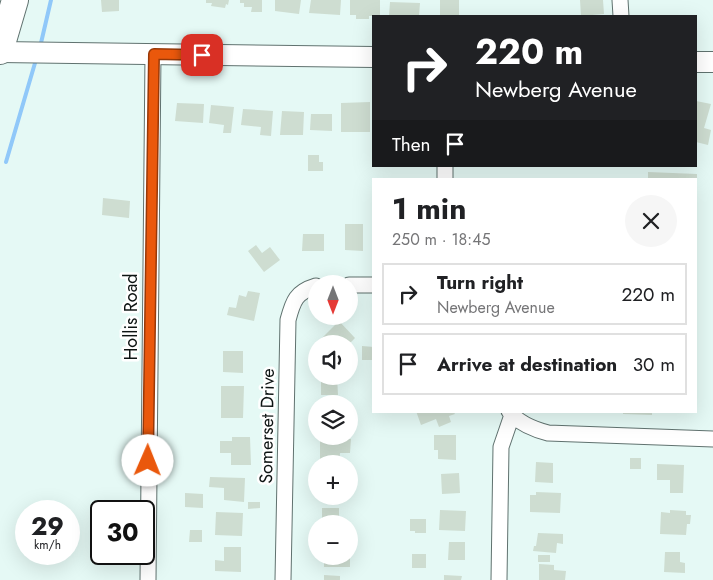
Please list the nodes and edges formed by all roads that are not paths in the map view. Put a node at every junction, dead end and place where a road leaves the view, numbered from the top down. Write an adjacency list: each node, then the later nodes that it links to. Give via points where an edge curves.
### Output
1 (16, 0): 4 (highway)
2 (620, 0): 3 (street)
3 (621, 15)
4 (0, 52): 5 (street)
5 (154, 54): 6 (street); 14 (street, Hollis Road)
6 (372, 57)
7 (697, 62): 8 (street)
8 (713, 62)
9 (358, 284): 10 (street)
10 (372, 285)
11 (308, 288): 15 (street, Somerset Drive, via 293,303 288,320)
12 (510, 413): 13 (street, via 532,428 548,433); 16 (street, via 501,447)
13 (713, 439)
14 (148, 580)
15 (283, 580)
16 (499, 580)

